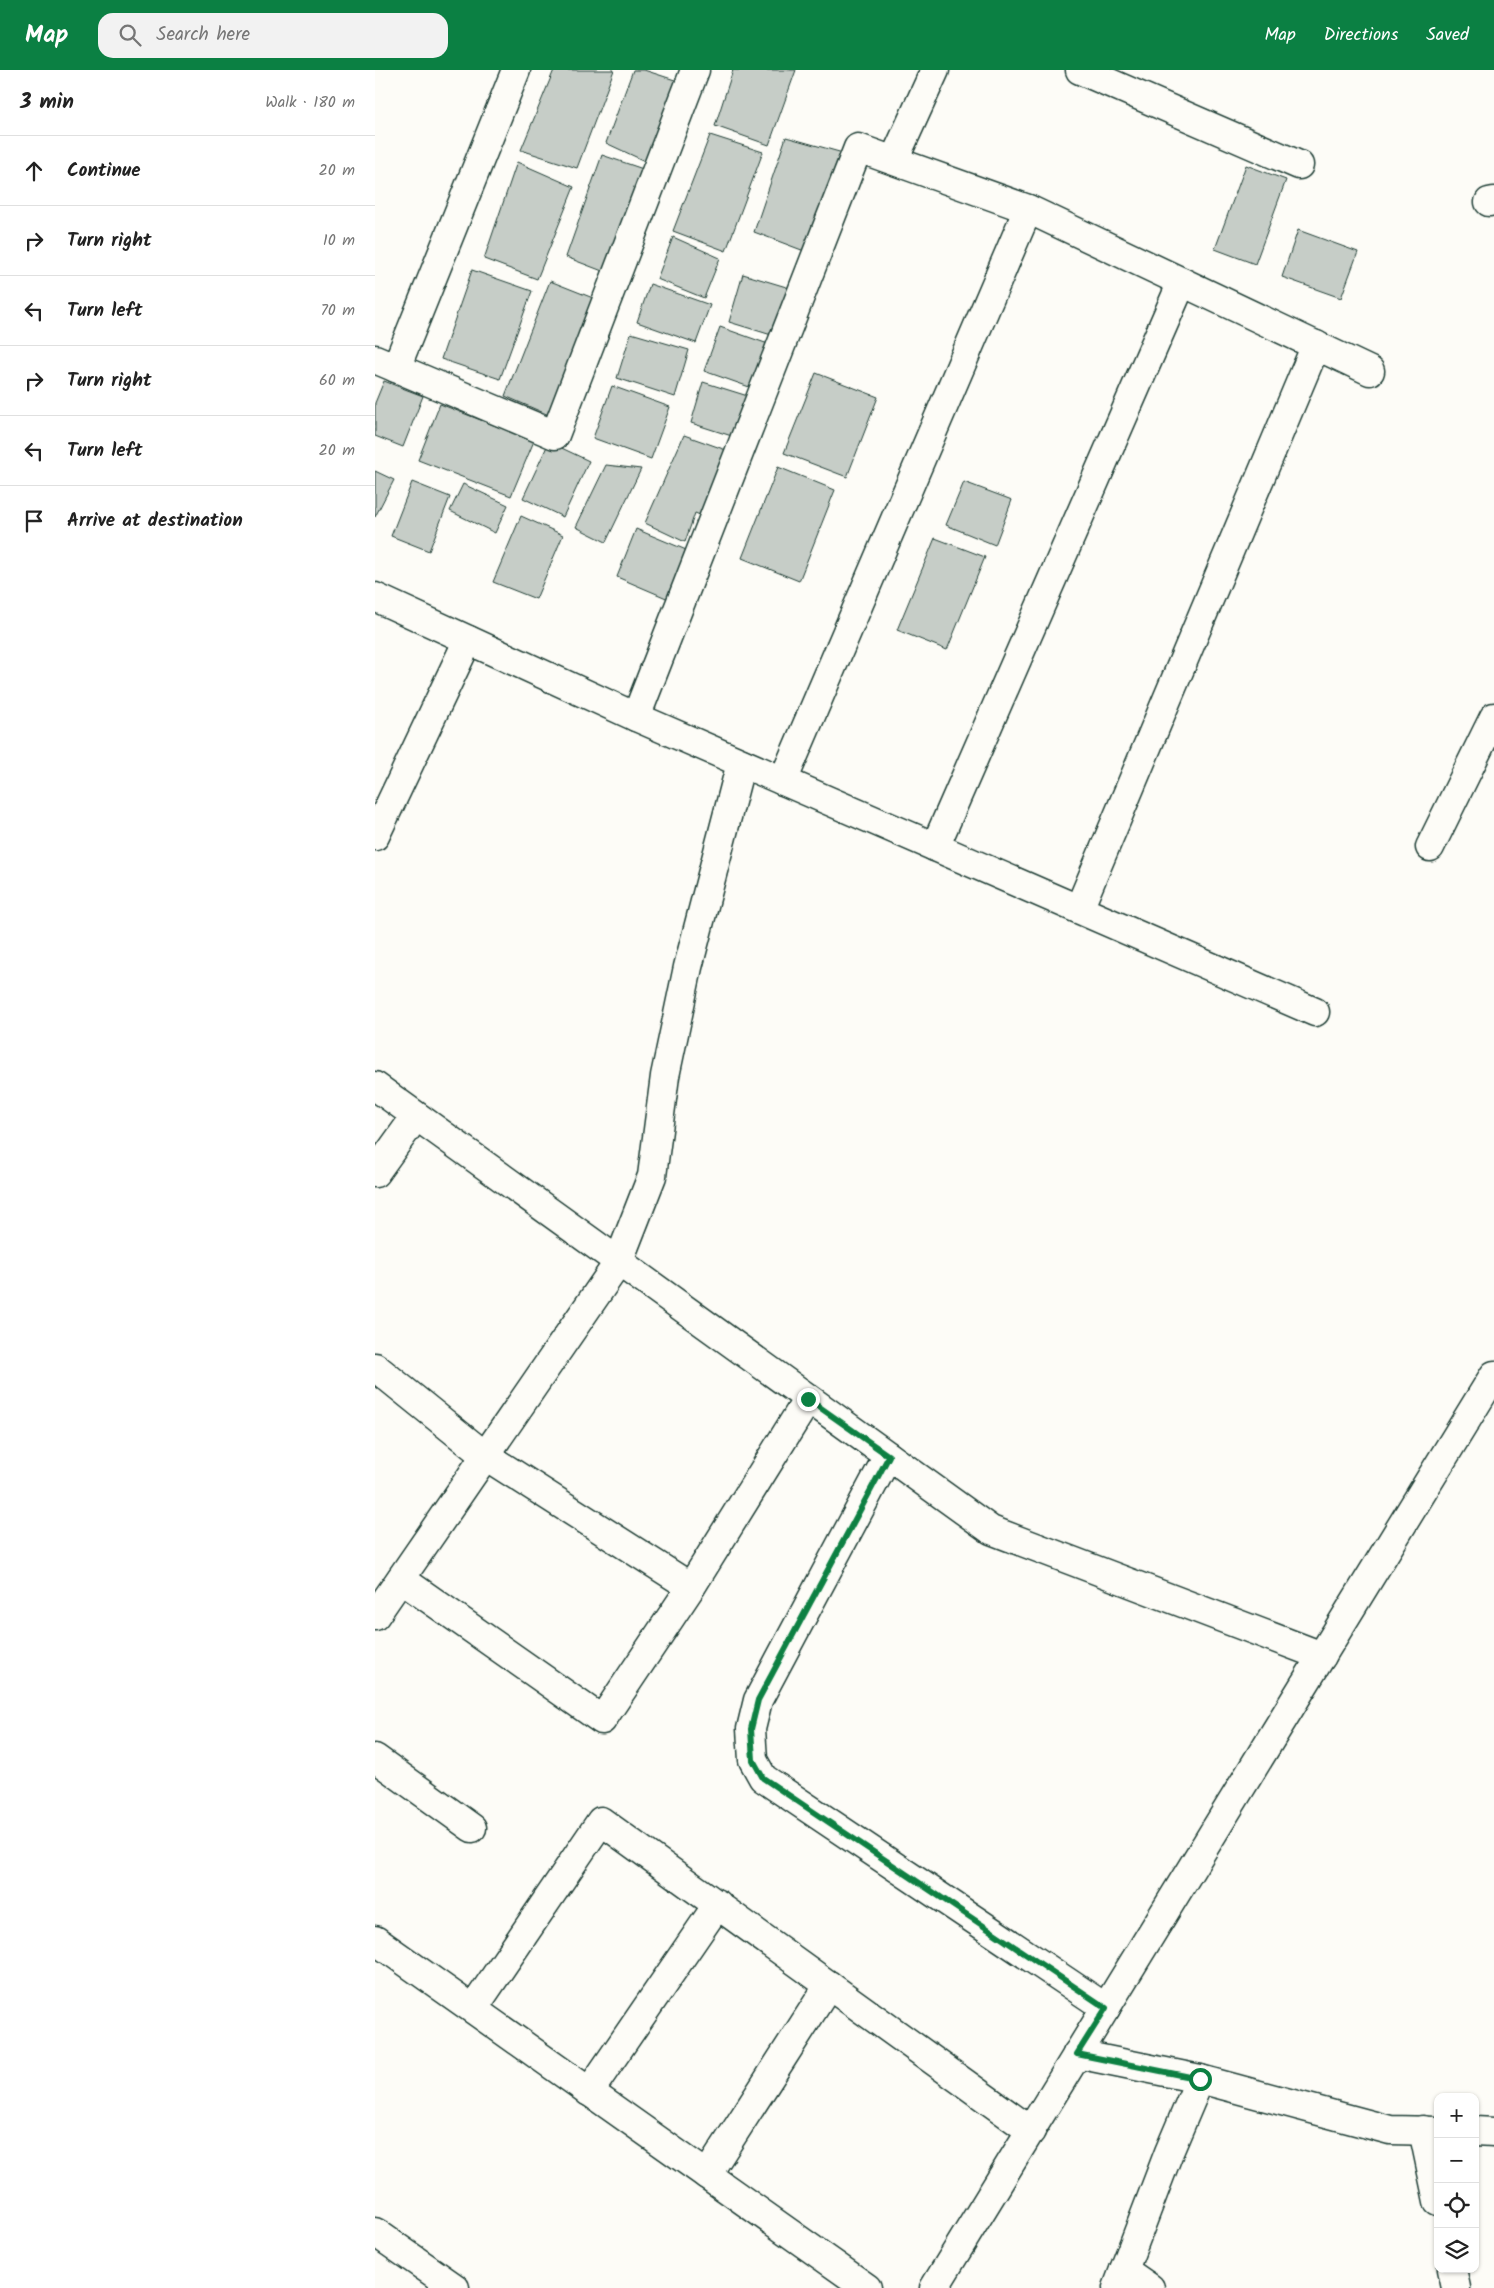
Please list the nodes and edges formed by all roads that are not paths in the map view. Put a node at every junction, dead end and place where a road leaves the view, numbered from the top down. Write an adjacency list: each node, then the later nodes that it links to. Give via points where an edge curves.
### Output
1 (516, 70): 10 (street)
2 (695, 70): 10 (street, via 555,435)
3 (935, 70): 5 (street)
4 (1080, 70): 6 (street)
5 (894, 160): 7 (street); 14 (street, via 858,148)
6 (1299, 165)
7 (1028, 209): 8 (street); 17 (street)
8 (1182, 282): 9 (street); 19 (street)
9 (1315, 345): 11 (street); 21 (street)
10 (386, 363)
11 (1371, 371)
12 (375, 597): 13 (street)
13 (468, 640): 14 (street); 18 (street)
14 (636, 717): 16 (street)
15 (1494, 717): 20 (street)
16 (741, 763): 17 (street); 26 (street, via 688,967 665,1076 652,1176)
17 (783, 781): 19 (street)
18 (375, 836)
19 (935, 847): 21 (street)
20 (1430, 847)
21 (1079, 909): 22 (street)
22 (1315, 1012)
23 (375, 1086): 24 (street)
24 (416, 1116): 25 (street); 26 (street)
25 (375, 1173)
26 (618, 1263): 29 (street); 30 (street)
27 (375, 1367): 30 (street)
28 (1494, 1375): 35 (street)
29 (808, 1399): 31 (street); 33 (street)
30 (484, 1455): 32 (street); 33 (street)
31 (889, 1456): 35 (street, via 991,1530); 41 (street, via 758,1700 751,1729 753,1760 763,1778)
32 (401, 1579): 33 (street, via 602,1720); 34 (street)
33 (691, 1587)
34 (375, 1616)
35 (1321, 1656): 41 (street)
36 (375, 1758): 37 (street)
37 (472, 1828)
38 (718, 1904): 40 (street); 42 (street, via 601,1821); 45 (street)
39 (375, 1940): 42 (street)
40 (829, 1985): 46 (street); 50 (street)
41 (1106, 2008): 43 (street)
42 (473, 2009): 45 (street)
43 (1077, 2054): 44 (street); 46 (street)
44 (1200, 2079): 47 (street, via 1390,2130); 54 (street)
45 (589, 2092): 50 (street)
46 (1031, 2131): 57 (street)
47 (1430, 2131): 51 (street)
48 (1479, 2131): 49 (street)
49 (1494, 2132)
50 (707, 2175): 56 (street)
51 (1436, 2183)
52 (375, 2232): 55 (street)
53 (1453, 2273): 59 (street)
54 (1121, 2279): 58 (street)
55 (455, 2288)
56 (867, 2288)
57 (934, 2288)
58 (1150, 2288)
59 (1456, 2288)

